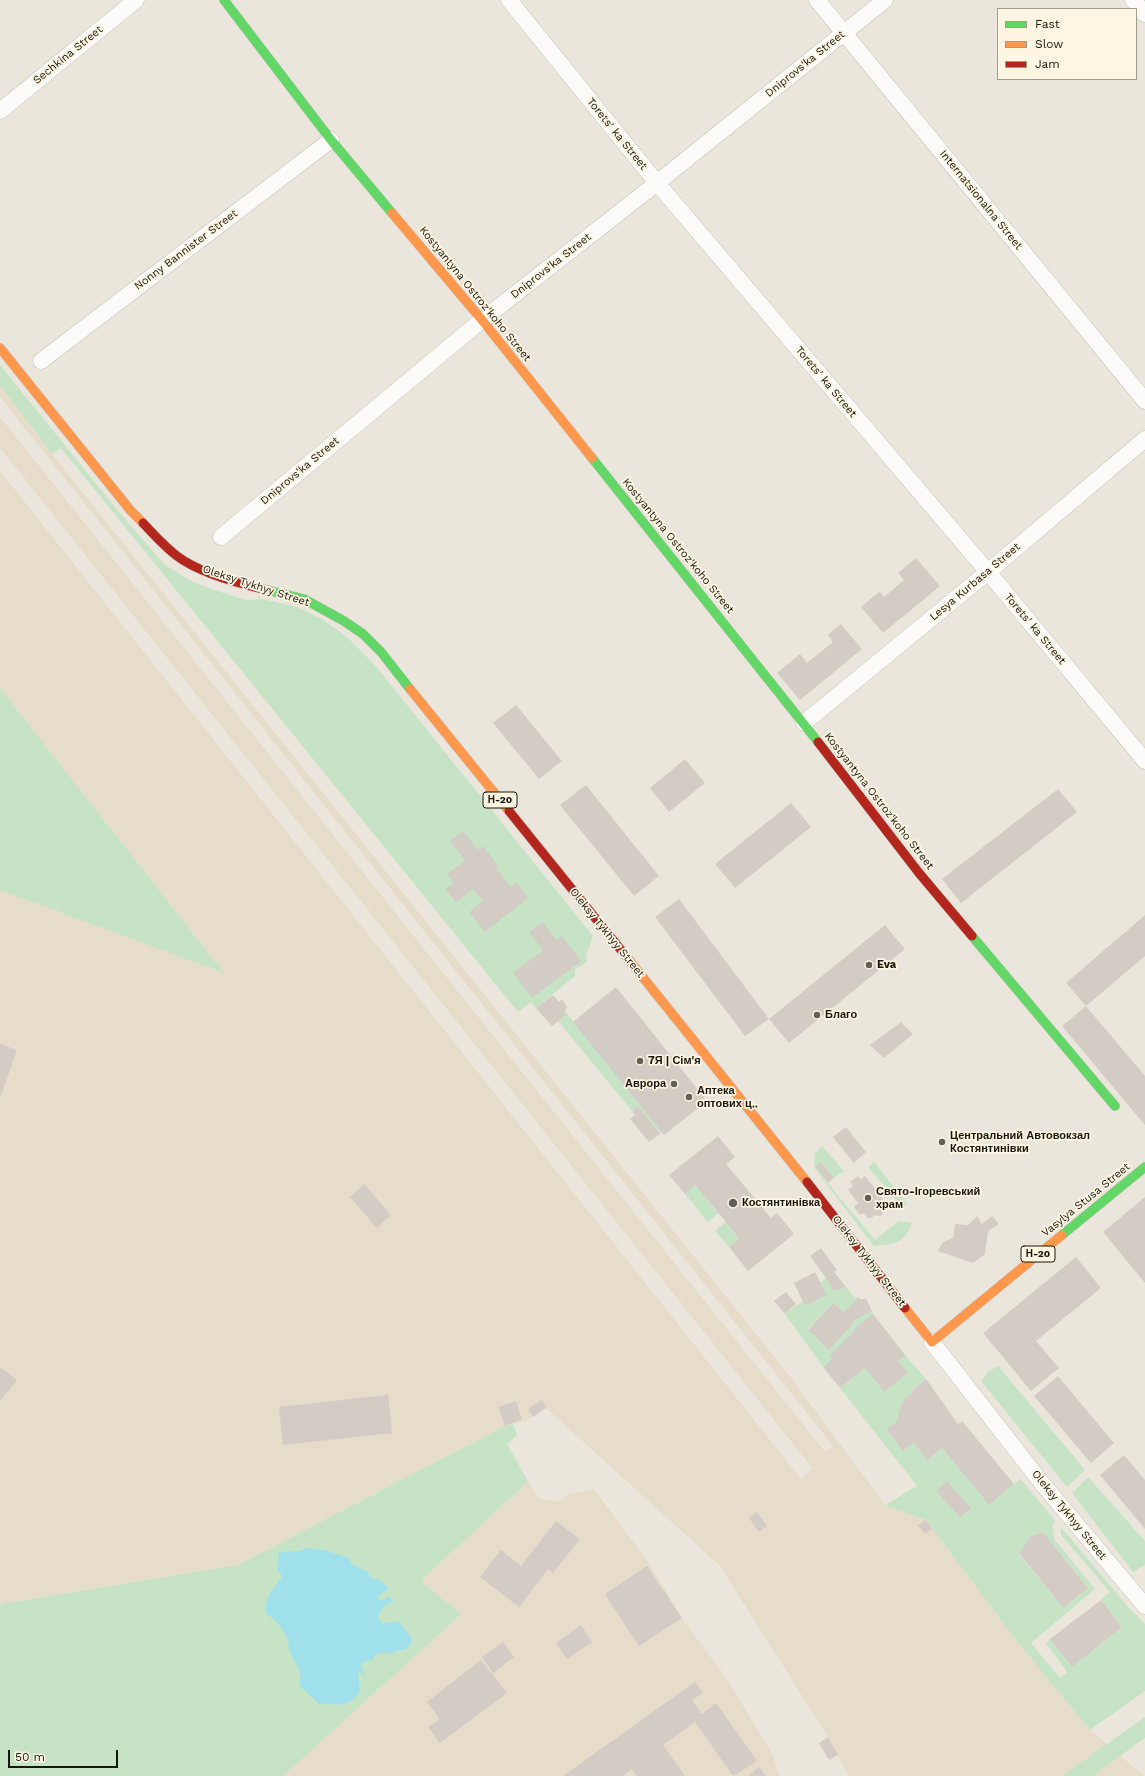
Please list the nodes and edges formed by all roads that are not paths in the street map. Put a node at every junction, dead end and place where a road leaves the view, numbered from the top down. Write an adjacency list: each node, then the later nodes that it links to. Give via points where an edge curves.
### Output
1 (136, 0): 9 (street, Sechkina Street)
2 (224, 0): 10 (main road, Kostyantyna Ostroz'koho Street)
3 (509, 0): 11 (street, Toretsʹka Street)
4 (817, 0): 8 (street, Internatsionalna Street)
5 (885, 0): 8 (street, Dniprovs'ka Street)
6 (1133, 0): 7 (street)
7 (1145, 14)
8 (844, 33): 11 (street, Dniprovs'ka Street); 15 (street, Internatsionalna Street)
9 (0, 110)
10 (331, 140): 12 (main road, Kostyantyna Ostroz'koho Street); 14 (street, Nonny Bannister Street)
11 (657, 184): 12 (street, Dniprovs'ka Street); 18 (street, Toretsʹka Street)
12 (482, 320): 17 (street, Dniprovs'ka Street); 19 (main road, Kostyantyna Ostroz'koho Street)
13 (0, 348): 23 (main road, Oleksy Tykhyy Street / Н-20, via 131,511 166,548 184,561 208,572 245,585 304,599 363,634 381,652 832,1213)
14 (41, 361)
15 (1145, 401)
16 (1145, 439): 18 (street, Lesya Kurbasa Street)
17 (221, 537)
18 (988, 572): 19 (street, Lesya Kurbasa Street); 20 (street, Toretsʹka Street)
19 (804, 723): 21 (main road, Kostyantyna Ostroz'koho Street, via 918,873)
20 (1145, 761)
21 (1115, 1106)
22 (1145, 1167): 23 (main road, Vasylya Stusa Street / Н-20)
23 (932, 1342): 24 (street, Oleksy Tykhyy Street, via 1041,1482)
24 (1145, 1606)

